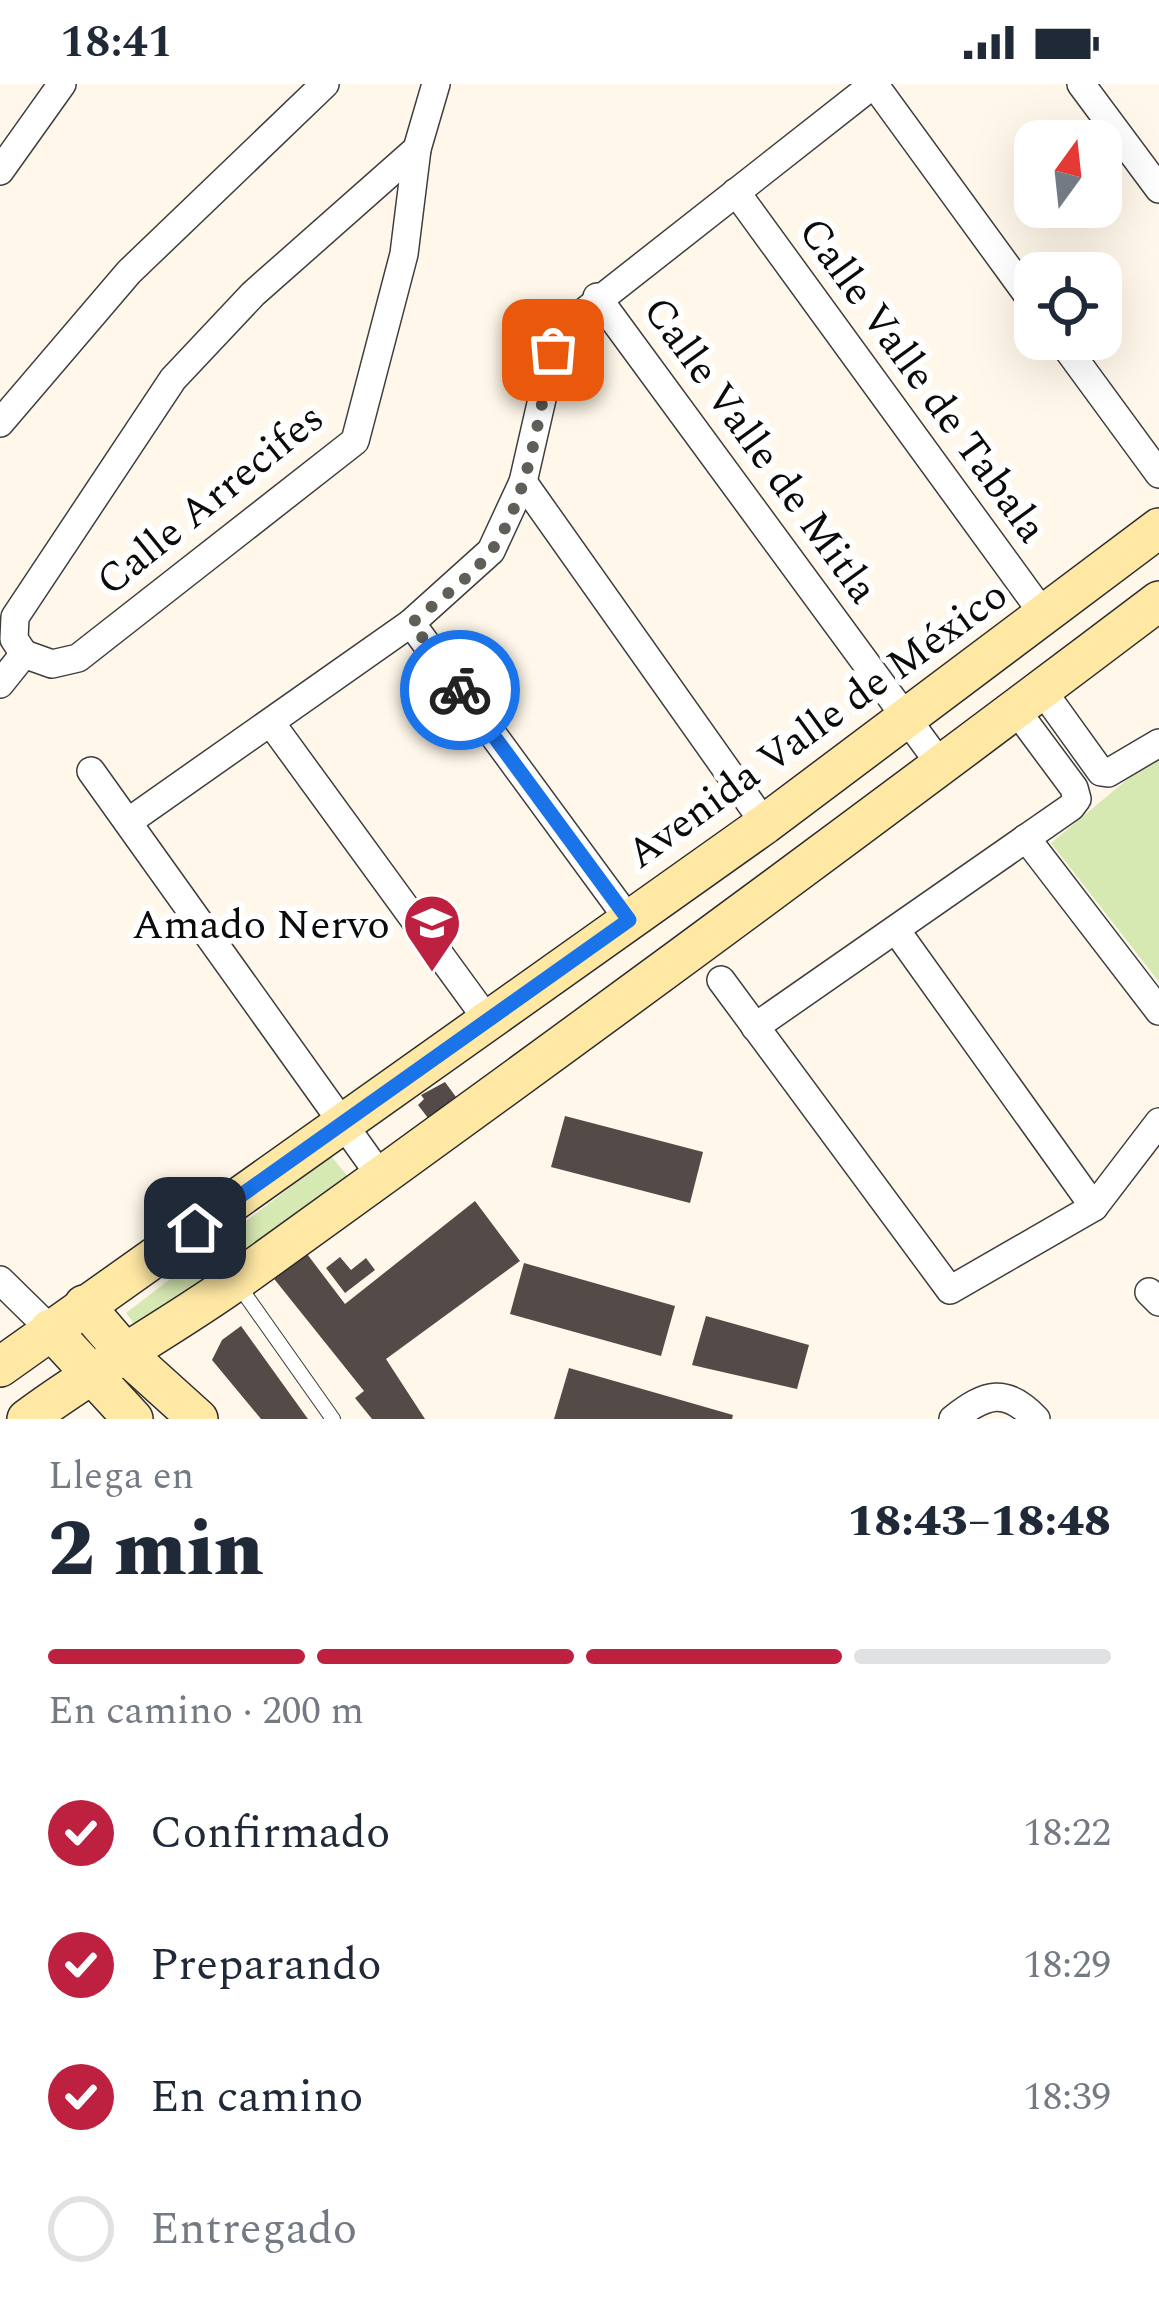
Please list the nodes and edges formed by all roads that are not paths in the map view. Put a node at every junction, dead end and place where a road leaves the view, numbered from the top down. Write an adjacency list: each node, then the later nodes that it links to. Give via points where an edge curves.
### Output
1 (62, 84): 7 (street)
2 (325, 84): 13 (street, via 129,272)
3 (436, 84): 6 (street, Calle Arrecifes)
4 (874, 84): 9 (street); 10 (street)
5 (1081, 84): 8 (street)
6 (417, 149): 20 (street, via 287,262 173,379 14,617); 20 (street, Calle Arrecifes, via 404,254 355,441 78,658 52,664)
7 (0, 171)
8 (1159, 189)
9 (736, 192): 11 (street); 18 (street, Calle Valle de Tabala)
10 (1014, 275)
11 (597, 297): 15 (street, via 553,350); 23 (street, Calle Valle de Mitla)
12 (1075, 360): 14 (street)
13 (0, 423)
14 (1159, 474)
15 (523, 482): 19 (street, via 491,551); 29 (street)
16 (1159, 528): 18 (street, Avenida Valle de México)
17 (1159, 601): 22 (street)
18 (1044, 615): 23 (street, Avenida Valle de México)
19 (412, 623): 24 (street); 31 (street)
20 (24, 654): 21 (street)
21 (0, 684)
22 (1029, 700): 25 (street, via 1101,772); 26 (street); 30 (street, via 1077,799)
23 (907, 715): 26 (street, Calle Valle de Mitla); 29 (street, Avenida Valle de México)
24 (271, 723): 28 (street); 35 (street)
25 (1159, 743)
26 (943, 768): 39 (street)
27 (91, 771): 28 (street)
28 (128, 822): 38 (street)
29 (765, 824): 31 (street, Avenida Valle de México)
30 (1026, 838): 32 (street); 34 (street)
31 (629, 920): 35 (street, Avenida Valle de México)
32 (896, 930): 36 (street); 40 (street)
33 (721, 980): 36 (street)
34 (1159, 1011)
35 (489, 1022): 38 (street, Avenida Valle de México)
36 (755, 1028): 40 (street, via 944,1287 957,1288)
37 (1159, 1122): 40 (street)
38 (344, 1126): 39 (street); 43 (street, Avenida Valle de México)
39 (379, 1174): 42 (street)
40 (1094, 1207)
41 (0, 1280): 44 (street)
42 (236, 1281): 45 (street); 51 (lane)
43 (84, 1305): 44 (street, Avenida Valle de México); 45 (street)
44 (50, 1329): 46 (street, Avenida Valle de México); 47 (street)
45 (126, 1354): 47 (street); 50 (street)
46 (0, 1367)
47 (88, 1373): 48 (street); 49 (street)
48 (123, 1416)
49 (27, 1419)
50 (198, 1419)
51 (333, 1419)
52 (953, 1419): 53 (street, via 1002,1394)
53 (1036, 1419)

